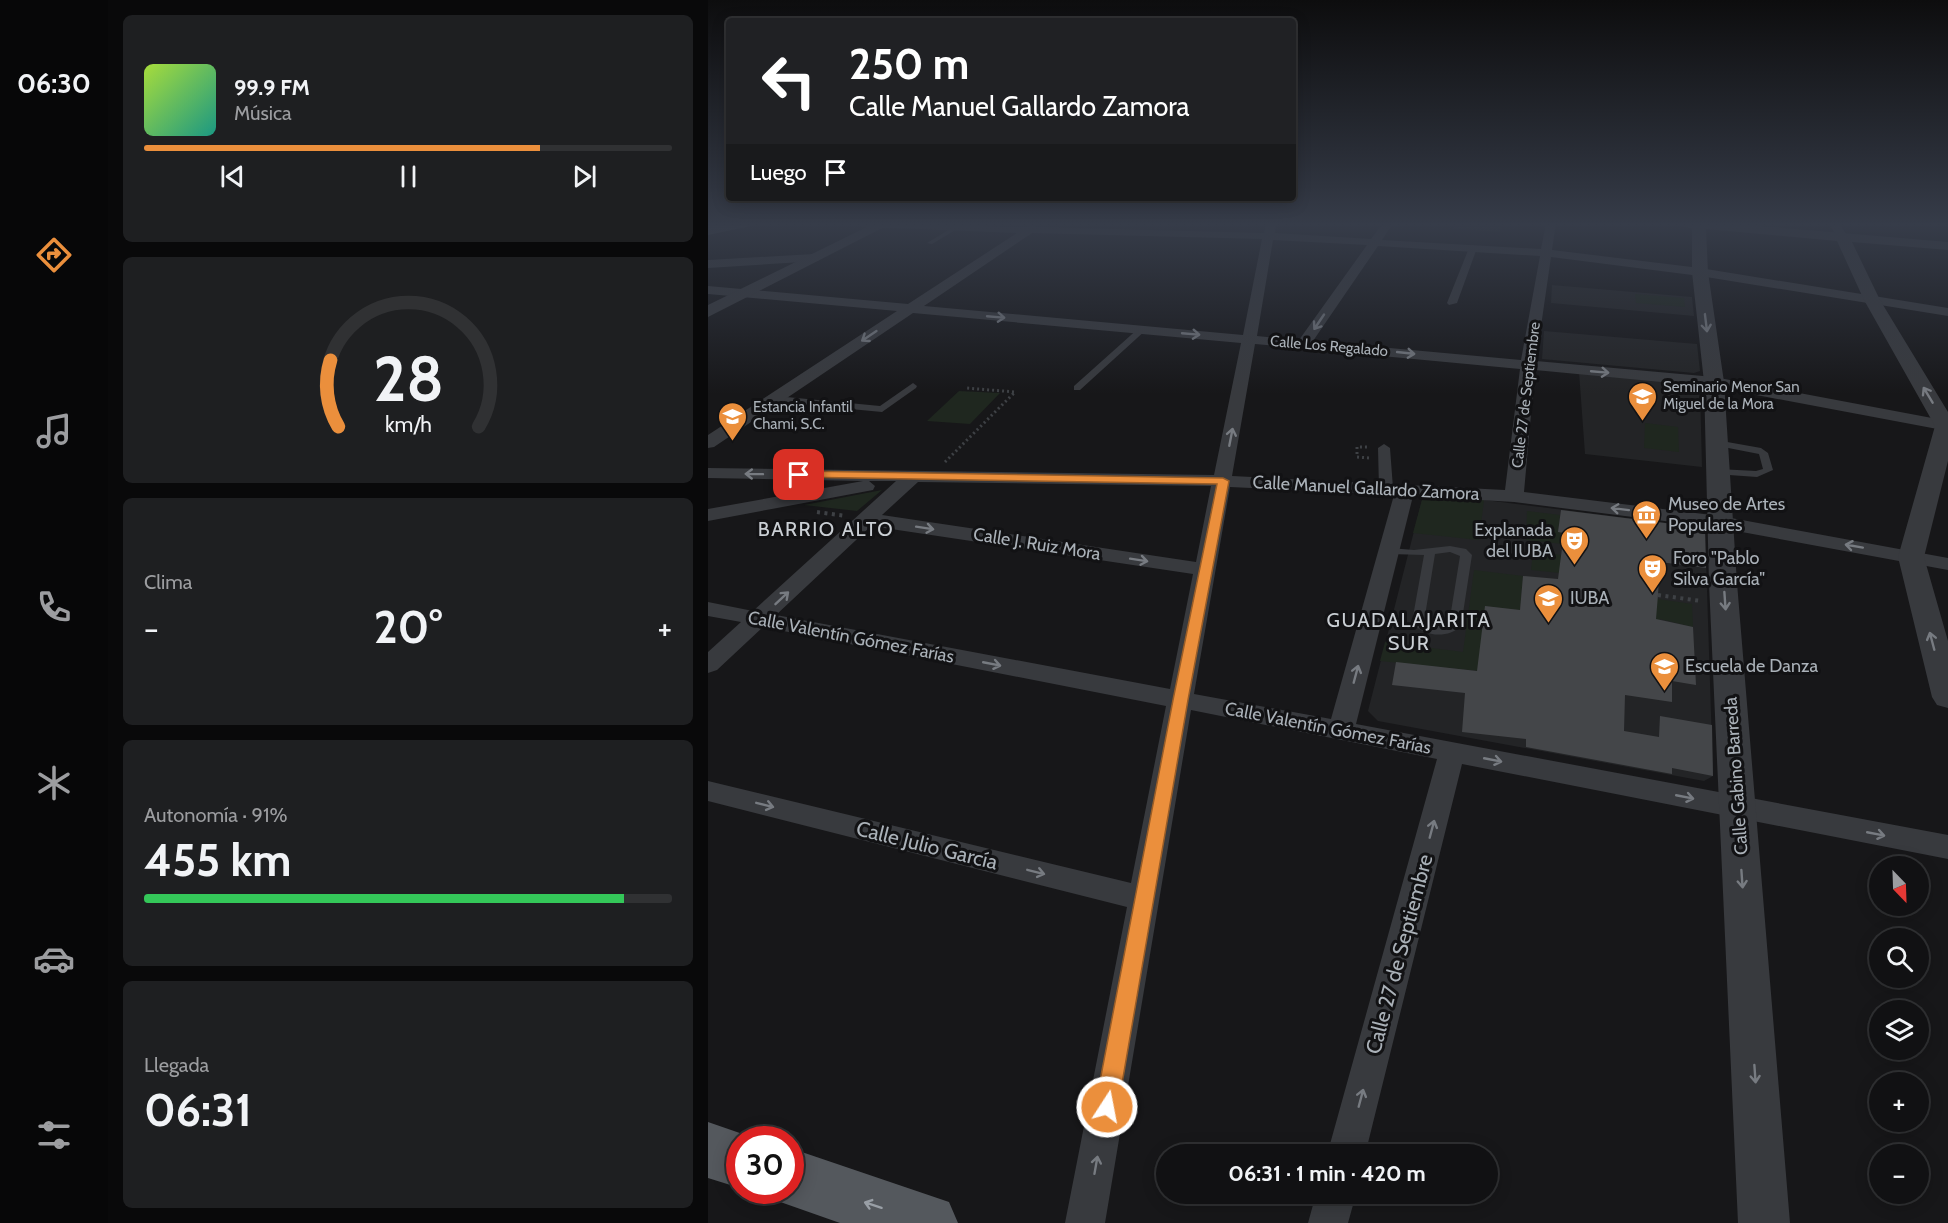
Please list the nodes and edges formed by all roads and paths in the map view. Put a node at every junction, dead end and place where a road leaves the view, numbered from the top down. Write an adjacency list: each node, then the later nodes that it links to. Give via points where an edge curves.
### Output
1 (770, 280): 11 (street)
2 (954, 280): 14 (street)
3 (1261, 280): 18 (street)
4 (1347, 280): 19 (street, one-way to 19)
5 (1461, 280): 13 (street)
6 (1541, 280): 20 (street, Calle 27 de Septiembre)
7 (1701, 280): 21 (street, Calle Gabino Barreda, one-way to 21)
8 (1750, 280): 12 (street)
9 (1862, 280): 12 (street)
10 (708, 290): 11 (street, Calle Los Regalado)
11 (745, 293): 14 (street, Calle Los Regalado); 15 (street)
12 (1872, 300): 16 (street); 26 (street, one-way to 12)
13 (1452, 303)
14 (910, 309): 17 (street, Calle Los Regalado, one-way to 17); 25 (street, one-way to 25)
15 (708, 312)
16 (1948, 312)
17 (1143, 329): 18 (street, Calle Los Regalado, one-way to 18); 24 (lane)
18 (1250, 339): 19 (street, Calle Los Regalado); 31 (street, one-way to 18)
19 (1304, 343): 20 (street, Calle Los Regalado, one-way to 20)
20 (1528, 365): 21 (street, Calle Los Regalado, one-way to 21); 33 (street, Calle 27 de Septiembre)
21 (1714, 382): 26 (street, Calle Los Regalado); 36 (street, Calle Gabino Barreda)
22 (913, 386): 25 (lane, via 882,409)
23 (966, 388): 30 (path, via 1015,392)
24 (1077, 388)
25 (776, 399): 27 (street)
26 (1947, 426): 39 (street)
27 (708, 443)
28 (1384, 448): 32 (street)
29 (708, 473): 30 (street, Calle Manuel Gallardo Zamora, one-way to 29)
30 (921, 477): 31 (street, Calle Manuel Gallardo Zamora); 34 (street); 35 (street)
31 (1223, 481): 32 (street, Calle Manuel Gallardo Zamora); 41 (street)
32 (1396, 488): 33 (street, Calle Manuel Gallardo Zamora); 37 (street)
33 (1515, 496): 36 (street, Calle Manuel Gallardo Zamora, one-way to 33)
34 (708, 515)
35 (867, 519): 41 (street, Calle J. Ruiz Mora, one-way to 41); 45 (street, one-way to 35)
36 (1720, 522): 39 (street, Calle Manuel Gallardo Zamora, one-way to 36); 43 (street, Calle Gabino Barreda, one-way to 43)
37 (1390, 551): 38 (lane); 49 (street, one-way to 37)
38 (1430, 551): 38 (lane, via 1450,549 1466,555 1455,626 1443,631 1426,629 1418,622)
39 (1911, 558): 40 (street, Calle Manuel Gallardo Zamora); 47 (street, one-way to 39)
40 (1948, 564)
41 (1206, 570): 48 (street)
42 (1658, 595): 43 (path)
43 (1725, 605): 52 (street, Calle Gabino Barreda)
44 (708, 609): 45 (street, Calle Valentín Gómez Farías)
45 (759, 619): 46 (street); 48 (street, Calle Valentín Gómez Farías, one-way to 48)
46 (708, 665)
47 (1948, 697)
48 (1180, 700): 49 (street, Calle Valentín Gómez Farías); 54 (street)
49 (1341, 731): 50 (street, Calle Valentín Gómez Farías)
50 (1452, 752): 52 (street, Calle Valentín Gómez Farías, one-way to 52); 55 (street, Calle 27 de Septiembre, one-way to 50)
51 (708, 791): 54 (street, Calle Julio García, one-way to 54)
52 (1737, 807): 53 (street, Calle Valentín Gómez Farías, one-way to 53); 63 (street, Calle Gabino Barreda, one-way to 63)
53 (1948, 847)
54 (1145, 899): 61 (street, one-way to 54)
55 (1349, 1144)
56 (708, 1150): 57 (main road)
57 (726, 1156)
58 (804, 1182): 60 (main road, one-way to 58)
59 (1333, 1204): 62 (street)
60 (928, 1223)
61 (1085, 1223)
62 (1328, 1223)
63 (1764, 1223)

